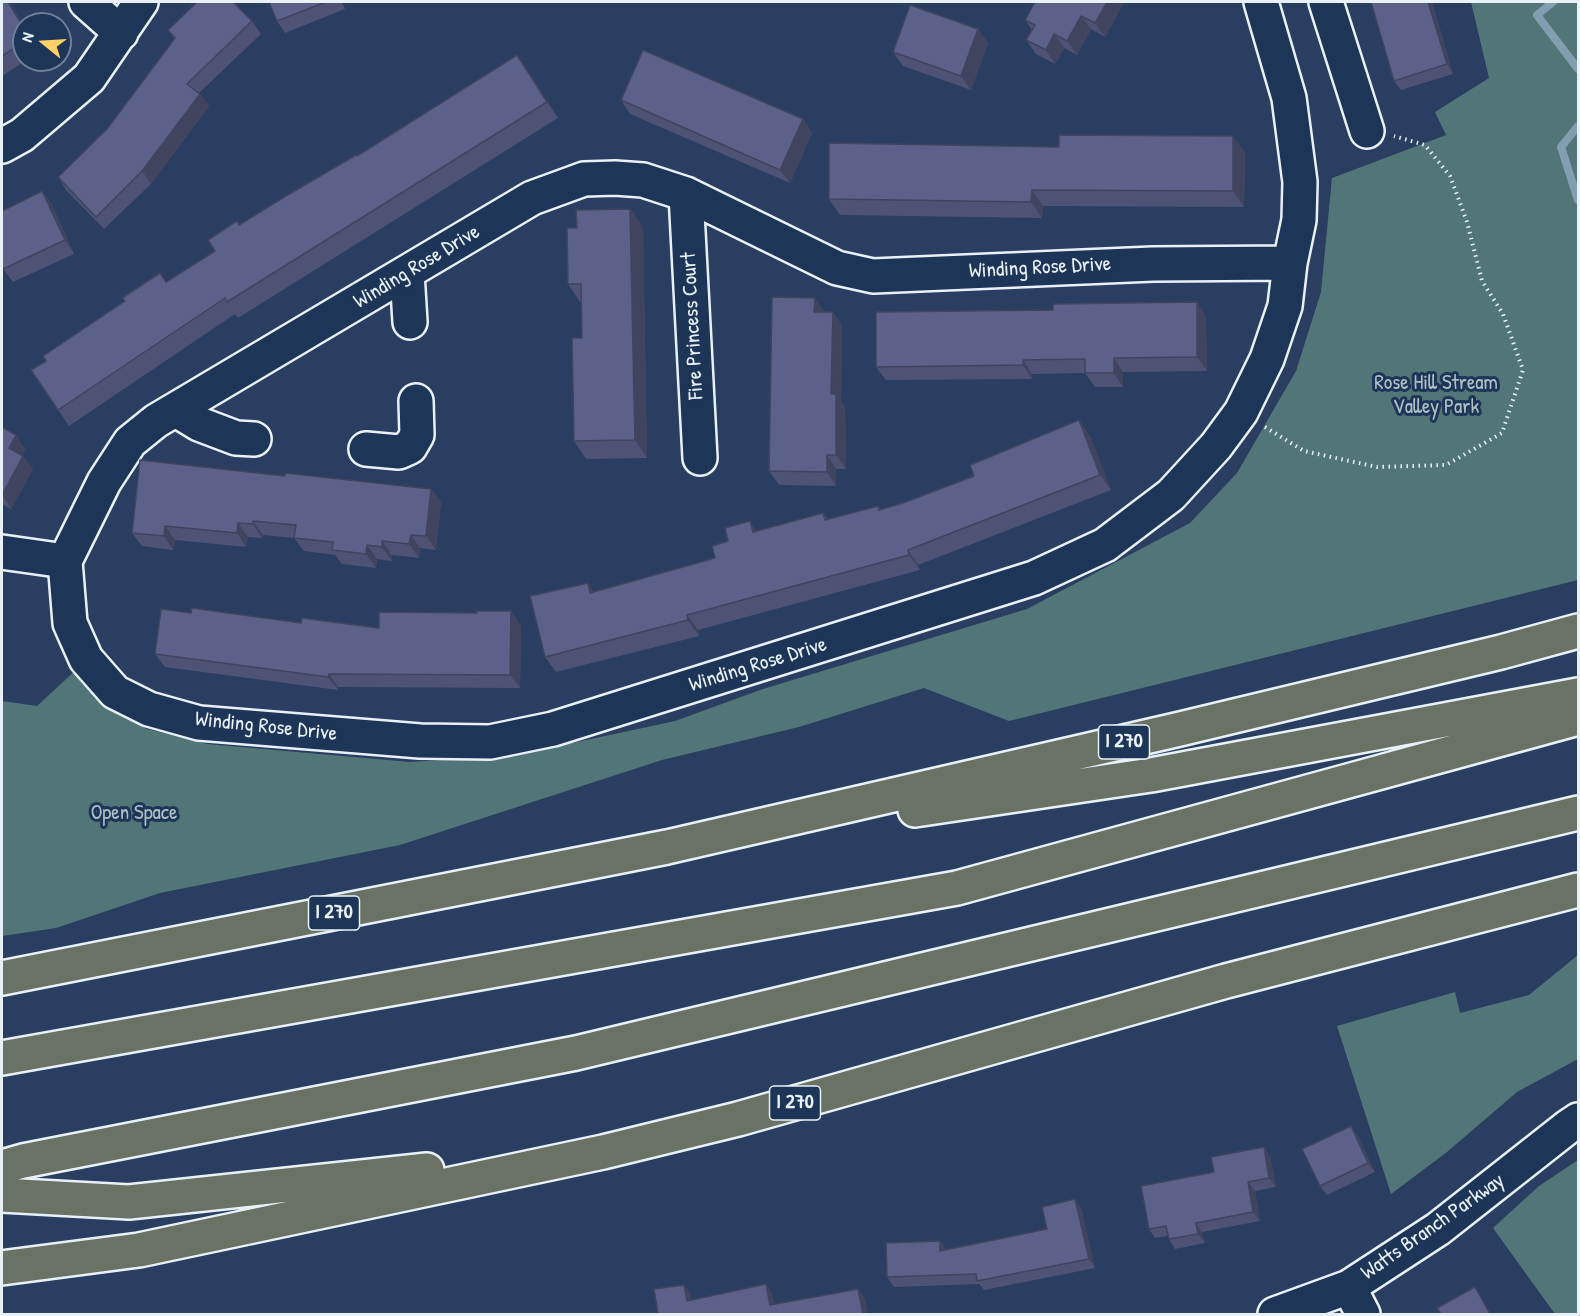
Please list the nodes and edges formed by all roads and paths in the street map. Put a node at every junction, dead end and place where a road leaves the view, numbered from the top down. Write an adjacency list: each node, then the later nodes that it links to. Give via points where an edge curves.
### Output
1 (86, 2): 5 (street)
2 (141, 2): 5 (street)
3 (1261, 2): 9 (street, Winding Rose Drive, via 1289,98 1300,182 1299,220)
4 (1326, 2): 6 (street)
5 (122, 33): 7 (street, via 89,78 22,135)
6 (1381, 134): 14 (path, via 1425,145 1450,176 1482,280 1503,314 1523,370 1502,433 1446,465 1377,467 1304,451)
7 (2, 146)
8 (686, 194): 9 (street, Winding Rose Drive, via 837,268 873,276 1153,264); 10 (street, Winding Rose Drive, via 643,180 584,179 532,198); 17 (street, Fire Princess Court)
9 (1290, 263): 14 (street, Winding Rose Drive, via 1285,306 1267,359)
10 (407, 273): 11 (street); 13 (street, Winding Rose Drive)
11 (410, 322)
12 (416, 401): 16 (street, via 417,435 410,447 399,452)
13 (176, 410): 15 (street, via 236,438); 19 (street, Winding Rose Drive, via 130,442 104,482)
14 (1241, 412): 19 (street, Winding Rose Drive, via 1171,495 1105,545 1034,578 553,729 490,742 420,741 199,723 149,709 115,692 86,659 70,623)
15 (254, 439)
16 (366, 449)
17 (700, 458)
18 (2, 552): 19 (street)
19 (65, 561)
20 (1578, 631): 24 (highway, I 270, via 1203,724)
21 (1578, 695): 24 (highway, via 1151,775)
22 (1578, 718): 27 (highway, via 957,888)
23 (1578, 813): 30 (highway, via 576,1053)
24 (667, 847): 26 (highway, I 270)
25 (1578, 890): 29 (highway, I 270, via 1226,981 738,1119)
26 (2, 978)
27 (2, 1058)
28 (1578, 1120): 33 (street, Watts Branch Parkway, via 1438,1229)
29 (603, 1152): 31 (highway, via 129,1202); 32 (highway, I 270, via 140,1250)
30 (2, 1167)
31 (2, 1195)
32 (2, 1268)
33 (1356, 1300): 34 (street, Watts Branch Parkway)
34 (1275, 1314)

